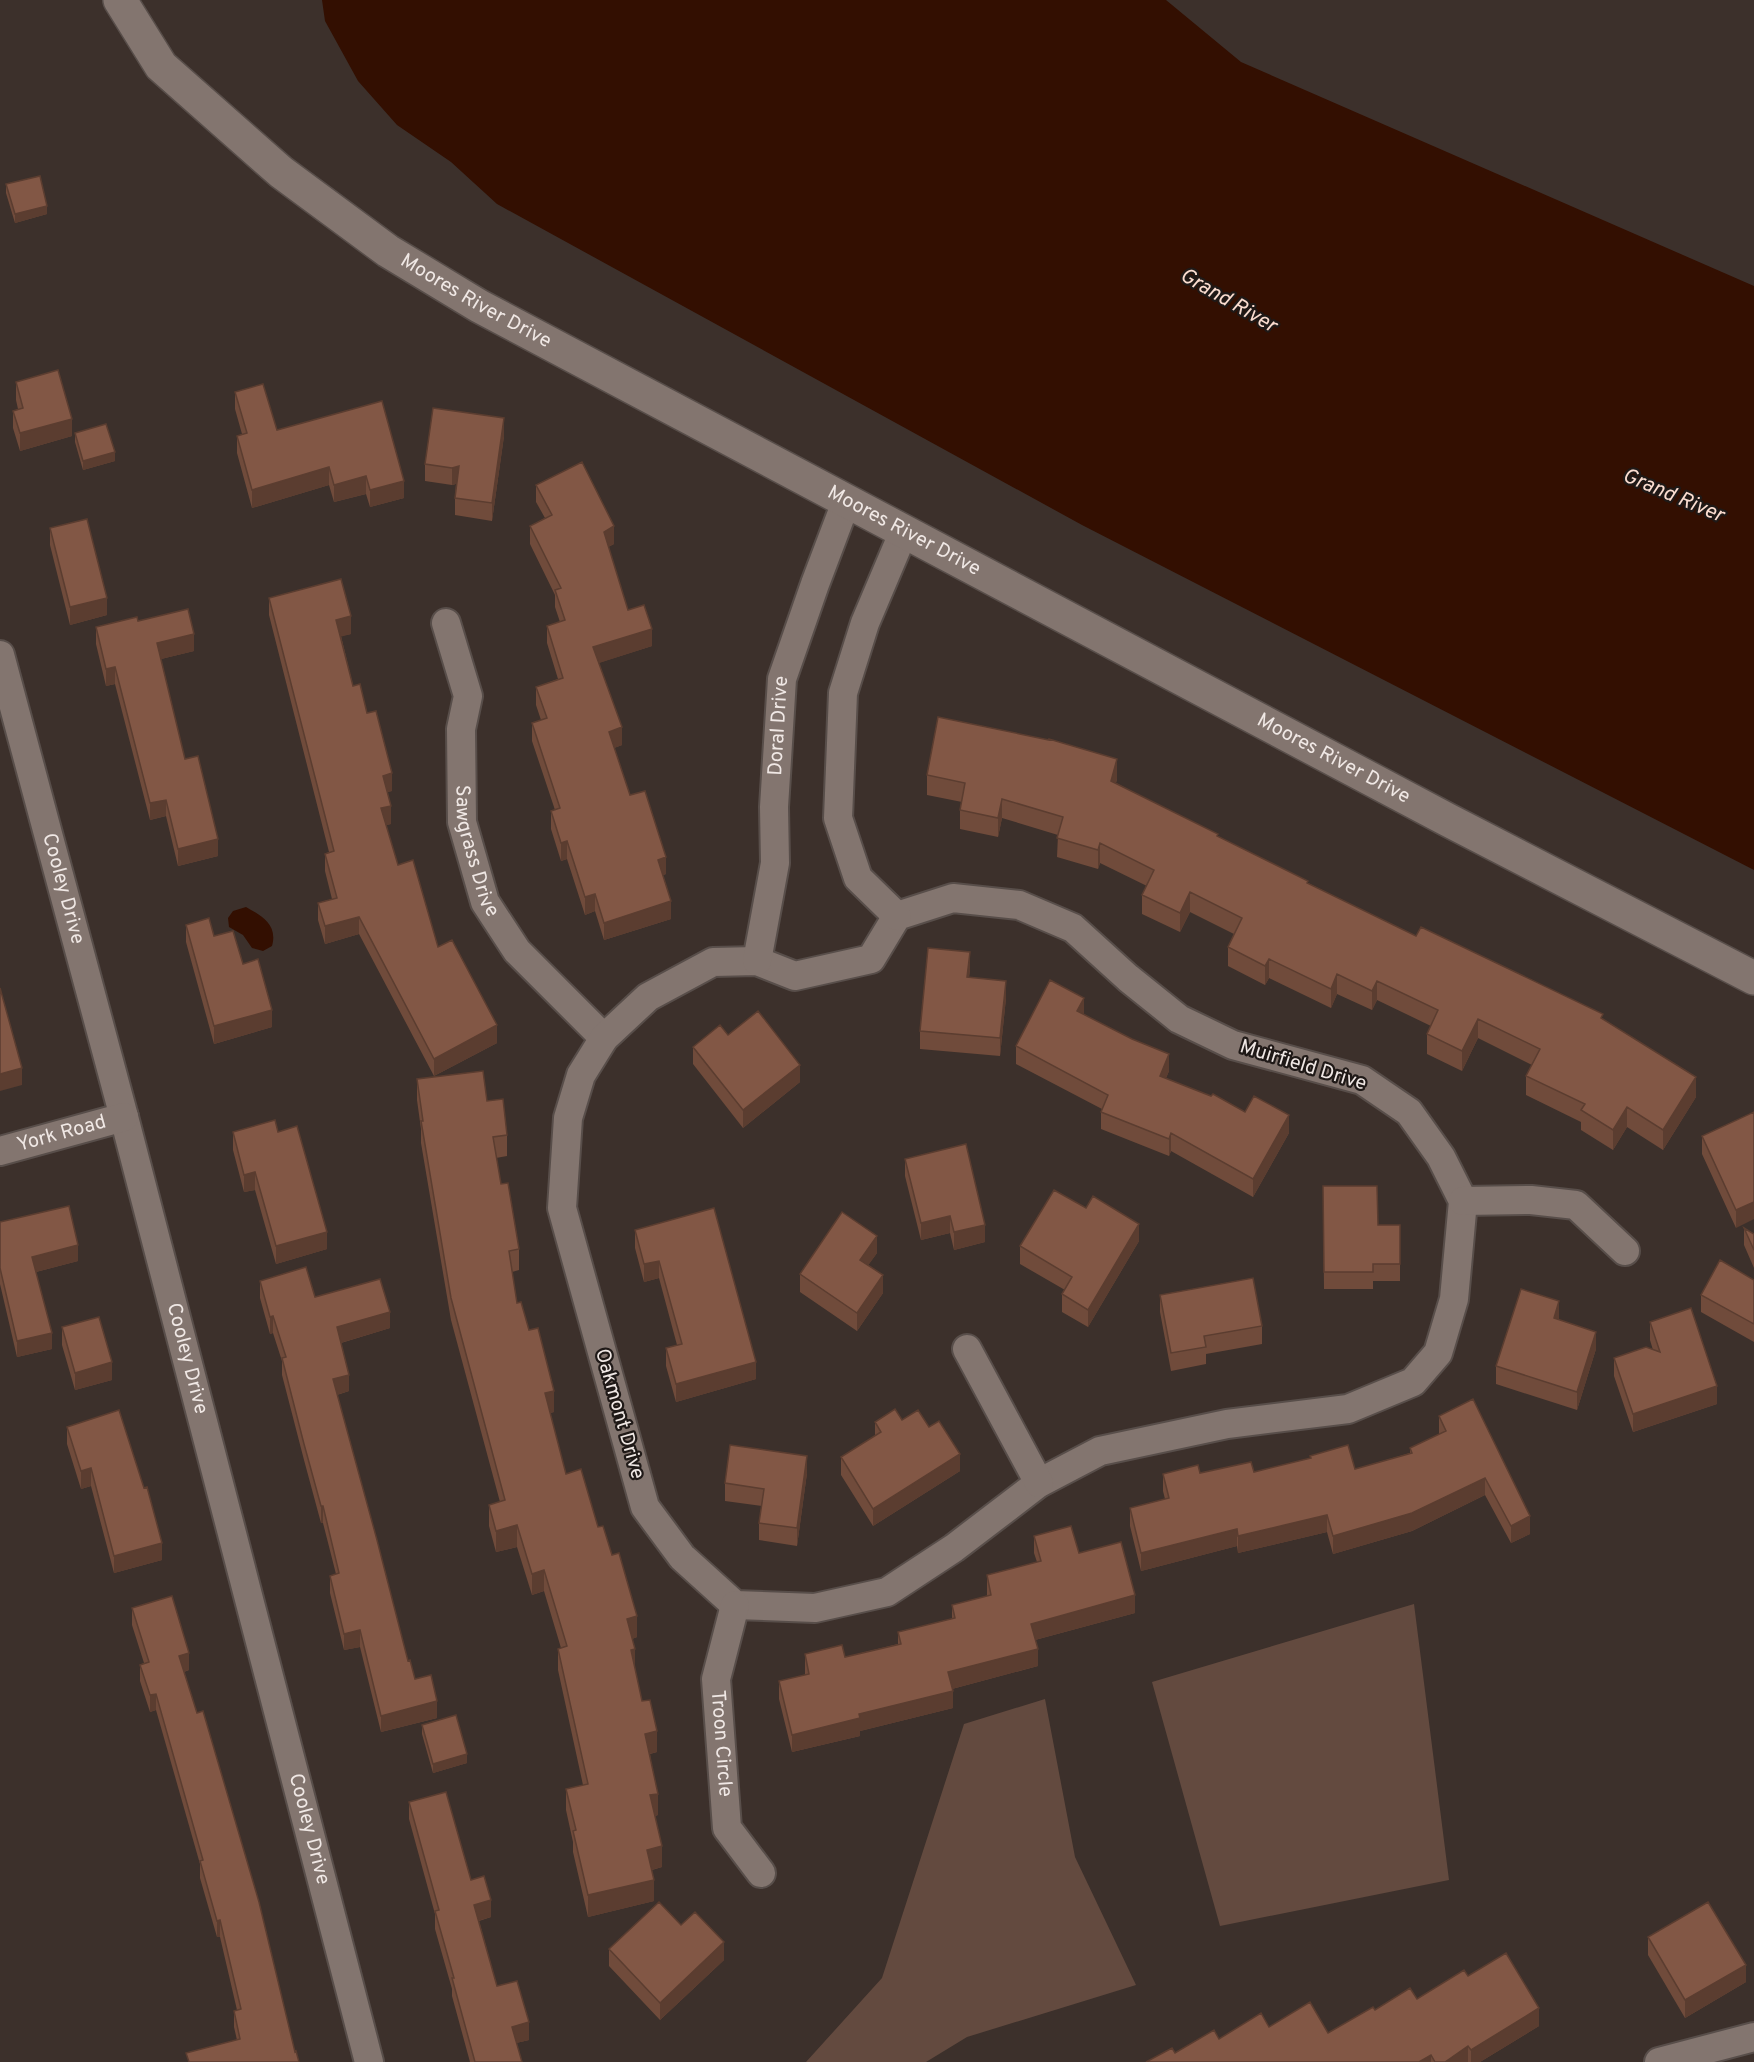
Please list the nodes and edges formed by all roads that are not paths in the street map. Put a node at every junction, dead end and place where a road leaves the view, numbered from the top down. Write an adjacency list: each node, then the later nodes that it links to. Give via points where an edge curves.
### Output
1 (120, 0): 2 (street, Moores River Drive, via 161,66 281,172 388,251 479,306)
2 (846, 502): 3 (street, Moores River Drive); 7 (street, Doral Drive, via 782,679 774,807 775,863)
3 (904, 531): 6 (street, via 865,622 843,693 838,818 858,878); 8 (street, Moores River Drive)
4 (446, 623): 9 (street, Sawgrass Drive, via 468,696 461,729 462,822 485,902 517,951)
5 (0, 655): 10 (street, Cooley Drive)
6 (897, 916): 7 (street, via 871,959 795,976); 12 (street, Muirfield Drive, via 953,898 1019,905 1073,928 1179,1019 1233,1045 1362,1080 1409,1112 1441,1157)
7 (757, 961): 9 (street, Oakmont Drive, via 713,962 648,997)
8 (1754, 978)
9 (604, 1038): 16 (street, Oakmont Drive, via 581,1075 568,1118 562,1208 645,1507 682,1557)
10 (124, 1117): 11 (street, York Road); 19 (street, Cooley Drive)
11 (0, 1151)
12 (1463, 1201): 13 (street, via 1531,1200 1576,1205); 15 (street, via 1454,1299 1438,1353 1413,1382 1348,1409 1227,1424 1100,1451)
13 (1625, 1251)
14 (967, 1349): 15 (street)
15 (1039, 1483): 16 (street, via 954,1548 886,1592 815,1608)
16 (735, 1605): 17 (street, Troon Circle, via 716,1679 726,1828)
17 (761, 1873)
18 (1754, 2037): 20 (street)
19 (369, 2062)
20 (1659, 2062)

